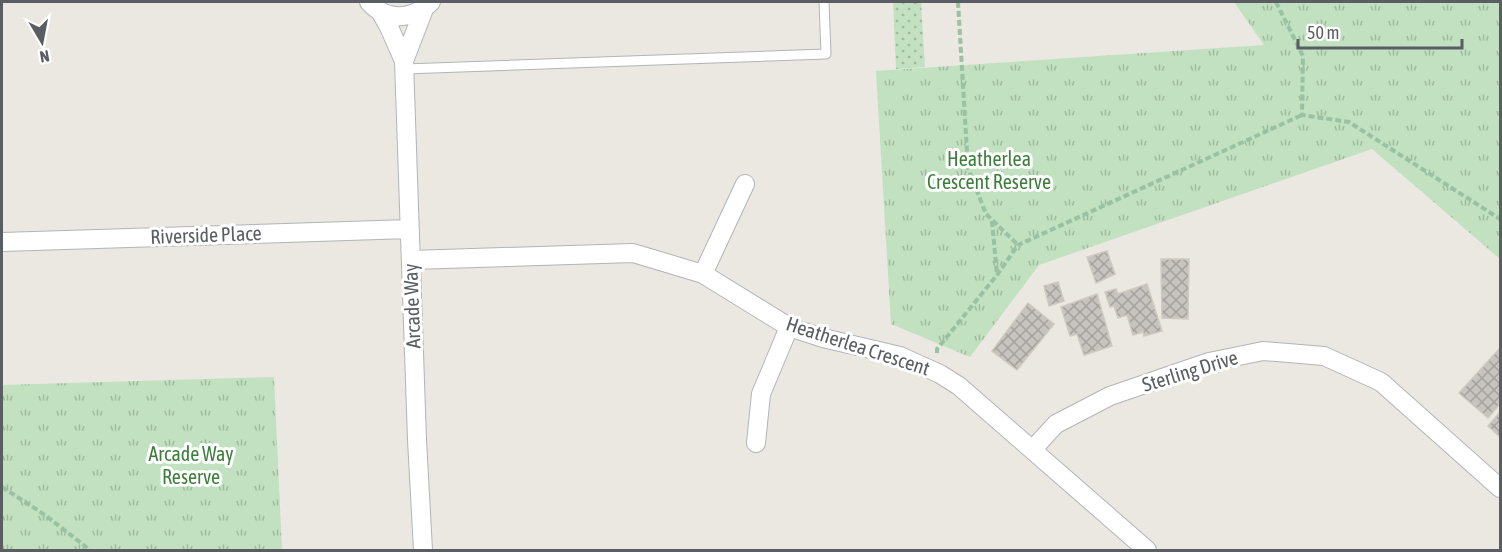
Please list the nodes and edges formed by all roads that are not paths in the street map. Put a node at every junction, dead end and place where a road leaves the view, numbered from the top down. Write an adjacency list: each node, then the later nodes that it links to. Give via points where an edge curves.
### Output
1 (824, 2): 4 (lane, via 826,54)
2 (427, 5): 3 (street, via 414,15 402,17 390,16); 4 (street, Arcade Way)
3 (374, 6): 4 (street, Arcade Way, via 389,27)
4 (404, 65): 6 (street, Arcade Way)
5 (745, 184): 9 (street)
6 (410, 229): 7 (street, Riverside Place); 8 (street, Arcade Way)
7 (2, 242)
8 (411, 260): 9 (street, Heatherlea Crescent, via 633,254); 14 (street, Arcade Way)
9 (703, 274): 10 (street, Heatherlea Crescent)
10 (789, 327): 11 (street, via 761,394); 12 (street, Heatherlea Crescent, via 900,356 940,374)
11 (756, 443)
12 (1033, 449): 13 (street, Sterling Drive, via 1056,424 1110,396 1209,362 1263,351 1323,356 1381,382); 15 (street, Heatherlea Crescent)
13 (1500, 488)
14 (423, 550)
15 (1147, 550)

